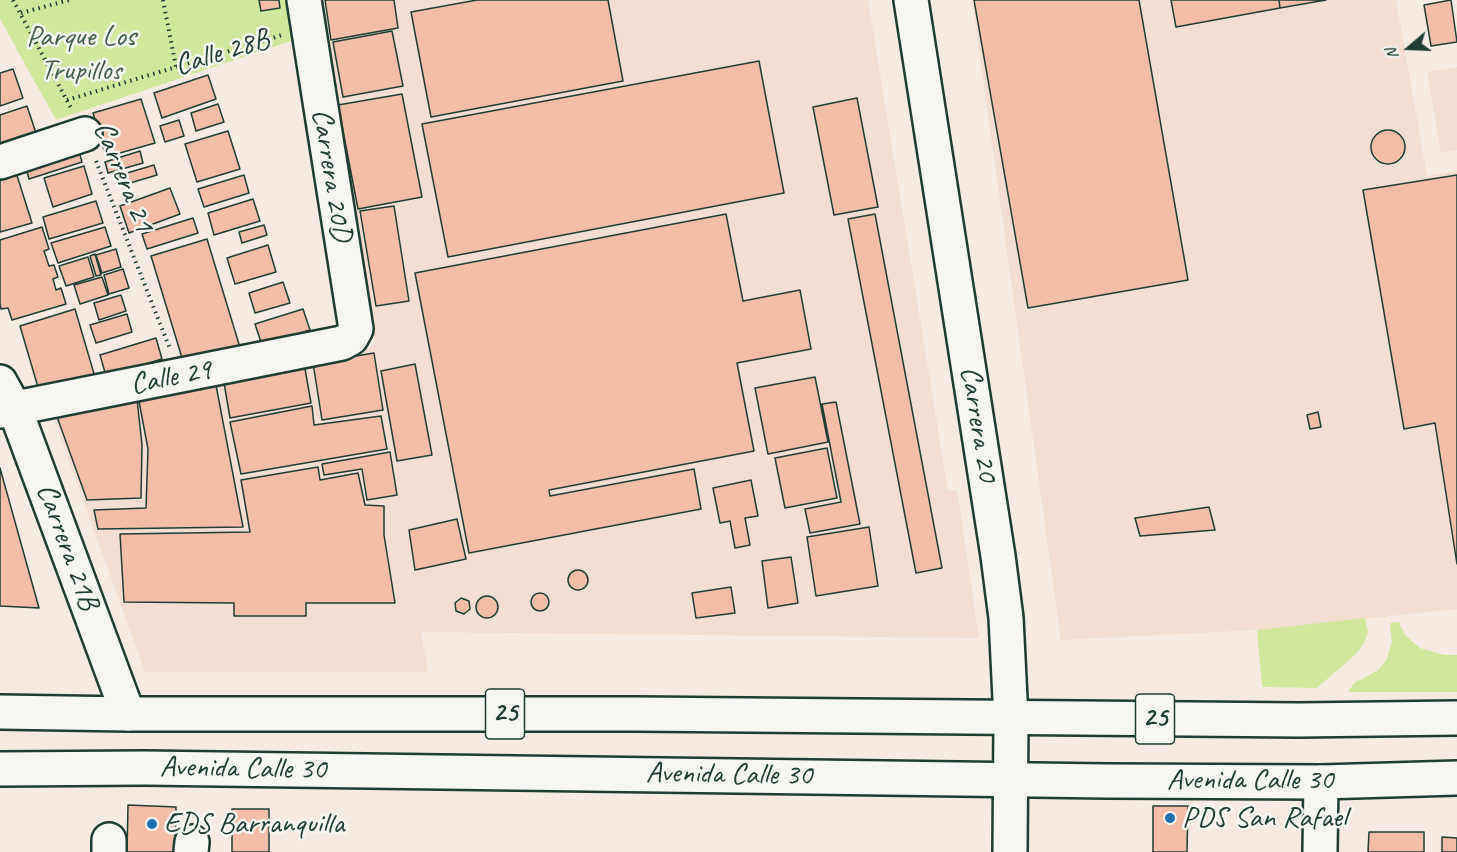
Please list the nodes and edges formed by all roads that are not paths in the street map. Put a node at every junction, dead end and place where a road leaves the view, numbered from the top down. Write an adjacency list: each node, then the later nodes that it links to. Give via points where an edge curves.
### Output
1 (911, 0): 10 (main road, Carrera 20, via 998,556 1006,618)
2 (306, 14): 5 (main road, Carrera 20D, via 356,329)
3 (85, 134): 4 (main road)
4 (0, 162)
5 (342, 343): 6 (main road, Calle 29, via 180,376)
6 (5, 401): 8 (main road, Carrera 21B)
7 (0, 712): 8 (main road, Avenida Calle 30 / 25)
8 (128, 714): 10 (main road, Avenida Calle 30 / 25)
9 (1457, 717): 10 (main road, Avenida Calle 30 / 25)
10 (1011, 718): 13 (main road, Carrera 20)
11 (0, 768): 13 (main road, Avenida Calle 30 / 25)
12 (1457, 778): 14 (main road, Avenida Calle 30 / 25)
13 (1011, 779): 14 (main road, Avenida Calle 30 / 25); 15 (main road, Carrera 20)
14 (1321, 782): 16 (main road)
15 (1010, 852)
16 (1320, 852)

